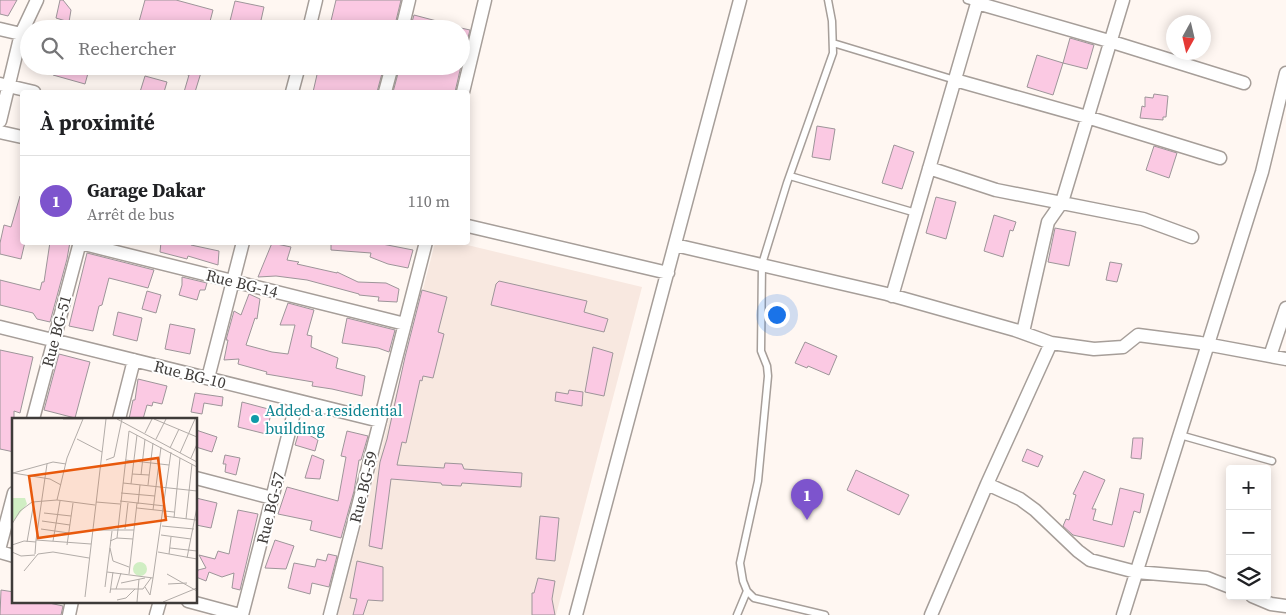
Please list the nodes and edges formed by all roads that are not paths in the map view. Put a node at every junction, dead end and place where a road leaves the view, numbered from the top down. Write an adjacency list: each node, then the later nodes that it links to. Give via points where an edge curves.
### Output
1 (37, 0): 9 (street)
2 (316, 0): 10 (street)
3 (409, 0): 11 (street)
4 (485, 0): 17 (street)
5 (739, 0): 44 (street)
6 (828, 0): 16 (lane)
7 (1123, 0): 15 (street)
8 (974, 1): 15 (street); 22 (street)
9 (28, 20)
10 (311, 20)
11 (404, 20)
12 (0, 29): 13 (street)
13 (20, 34)
14 (20, 37): 24 (street)
15 (1109, 41): 23 (street); 29 (street)
16 (833, 43): 22 (lane); 35 (lane, via 833,53)
17 (470, 63)
18 (1286, 74): 55 (street, via 1262,172)
19 (297, 75): 26 (street)
20 (390, 75): 27 (street)
21 (467, 75): 28 (street)
22 (955, 80): 29 (street); 34 (street)
23 (1244, 83)
24 (5, 85): 25 (street); 30 (street)
25 (26, 90)
26 (293, 90)
27 (386, 90)
28 (463, 90)
29 (1087, 117): 33 (street); 36 (street)
30 (0, 121)
31 (0, 132): 32 (street)
32 (20, 137)
33 (1220, 158)
34 (929, 168): 36 (street, via 996,190); 37 (street)
35 (790, 176): 37 (lane); 45 (lane)
36 (1062, 202): 39 (street, via 1143,219); 52 (street, via 1048,222)
37 (916, 212): 48 (street)
38 (470, 226): 46 (street)
39 (1192, 237)
40 (79, 245): 53 (street, Rue BG-51)
41 (88, 245): 47 (street, Rue BG-14)
42 (242, 245): 47 (street)
43 (425, 245): 50 (street, Rue BG-59)
44 (675, 245): 45 (street); 46 (street)
45 (762, 264): 48 (street); 73 (lane, via 761,351 768,376 758,481 740,563 742,582)
46 (668, 273): 83 (street)
47 (233, 281): 50 (street, Rue BG-14); 59 (street)
48 (892, 296): 52 (street)
49 (1286, 308): 56 (street)
50 (405, 324): 63 (street, Rue BG-59)
51 (0, 327): 53 (street, Rue BG-10)
52 (1022, 332): 54 (street)
53 (54, 340): 58 (street, Rue BG-10); 61 (street, Rue BG-51)
54 (1050, 343): 55 (street, via 1094,349 1123,347 1138,335); 67 (street)
55 (1208, 345): 56 (street); 64 (street)
56 (1270, 356): 57 (street)
57 (1286, 359)
58 (134, 360): 59 (street, Rue BG-10); 62 (street)
59 (208, 378): 60 (street, Rue BG-10)
60 (297, 401): 63 (street, Rue BG-10); 68 (street, Rue BG-57)
61 (33, 418)
62 (119, 418)
63 (380, 421): 82 (street, Rue BG-59)
64 (1180, 434): 65 (lane); 71 (street)
65 (1272, 461)
66 (198, 479): 68 (street)
67 (987, 484): 71 (street, via 1020,499 1035,510 1090,560); 86 (street)
68 (272, 498): 81 (street, Rue BG-57)
69 (12, 501): 70 (street)
70 (0, 546)
71 (1136, 572): 72 (street, via 1207,578); 87 (street)
72 (1226, 585)
73 (747, 592): 84 (lane); 85 (lane, via 754,598)
74 (1262, 600): 78 (street)
75 (72, 602): 79 (street)
76 (160, 602): 80 (street)
77 (192, 602): 81 (street)
78 (1286, 606)
79 (69, 615)
80 (156, 615)
81 (241, 615)
82 (330, 615)
83 (576, 615)
84 (738, 615)
85 (825, 615)
86 (931, 615)
87 (1123, 615)

